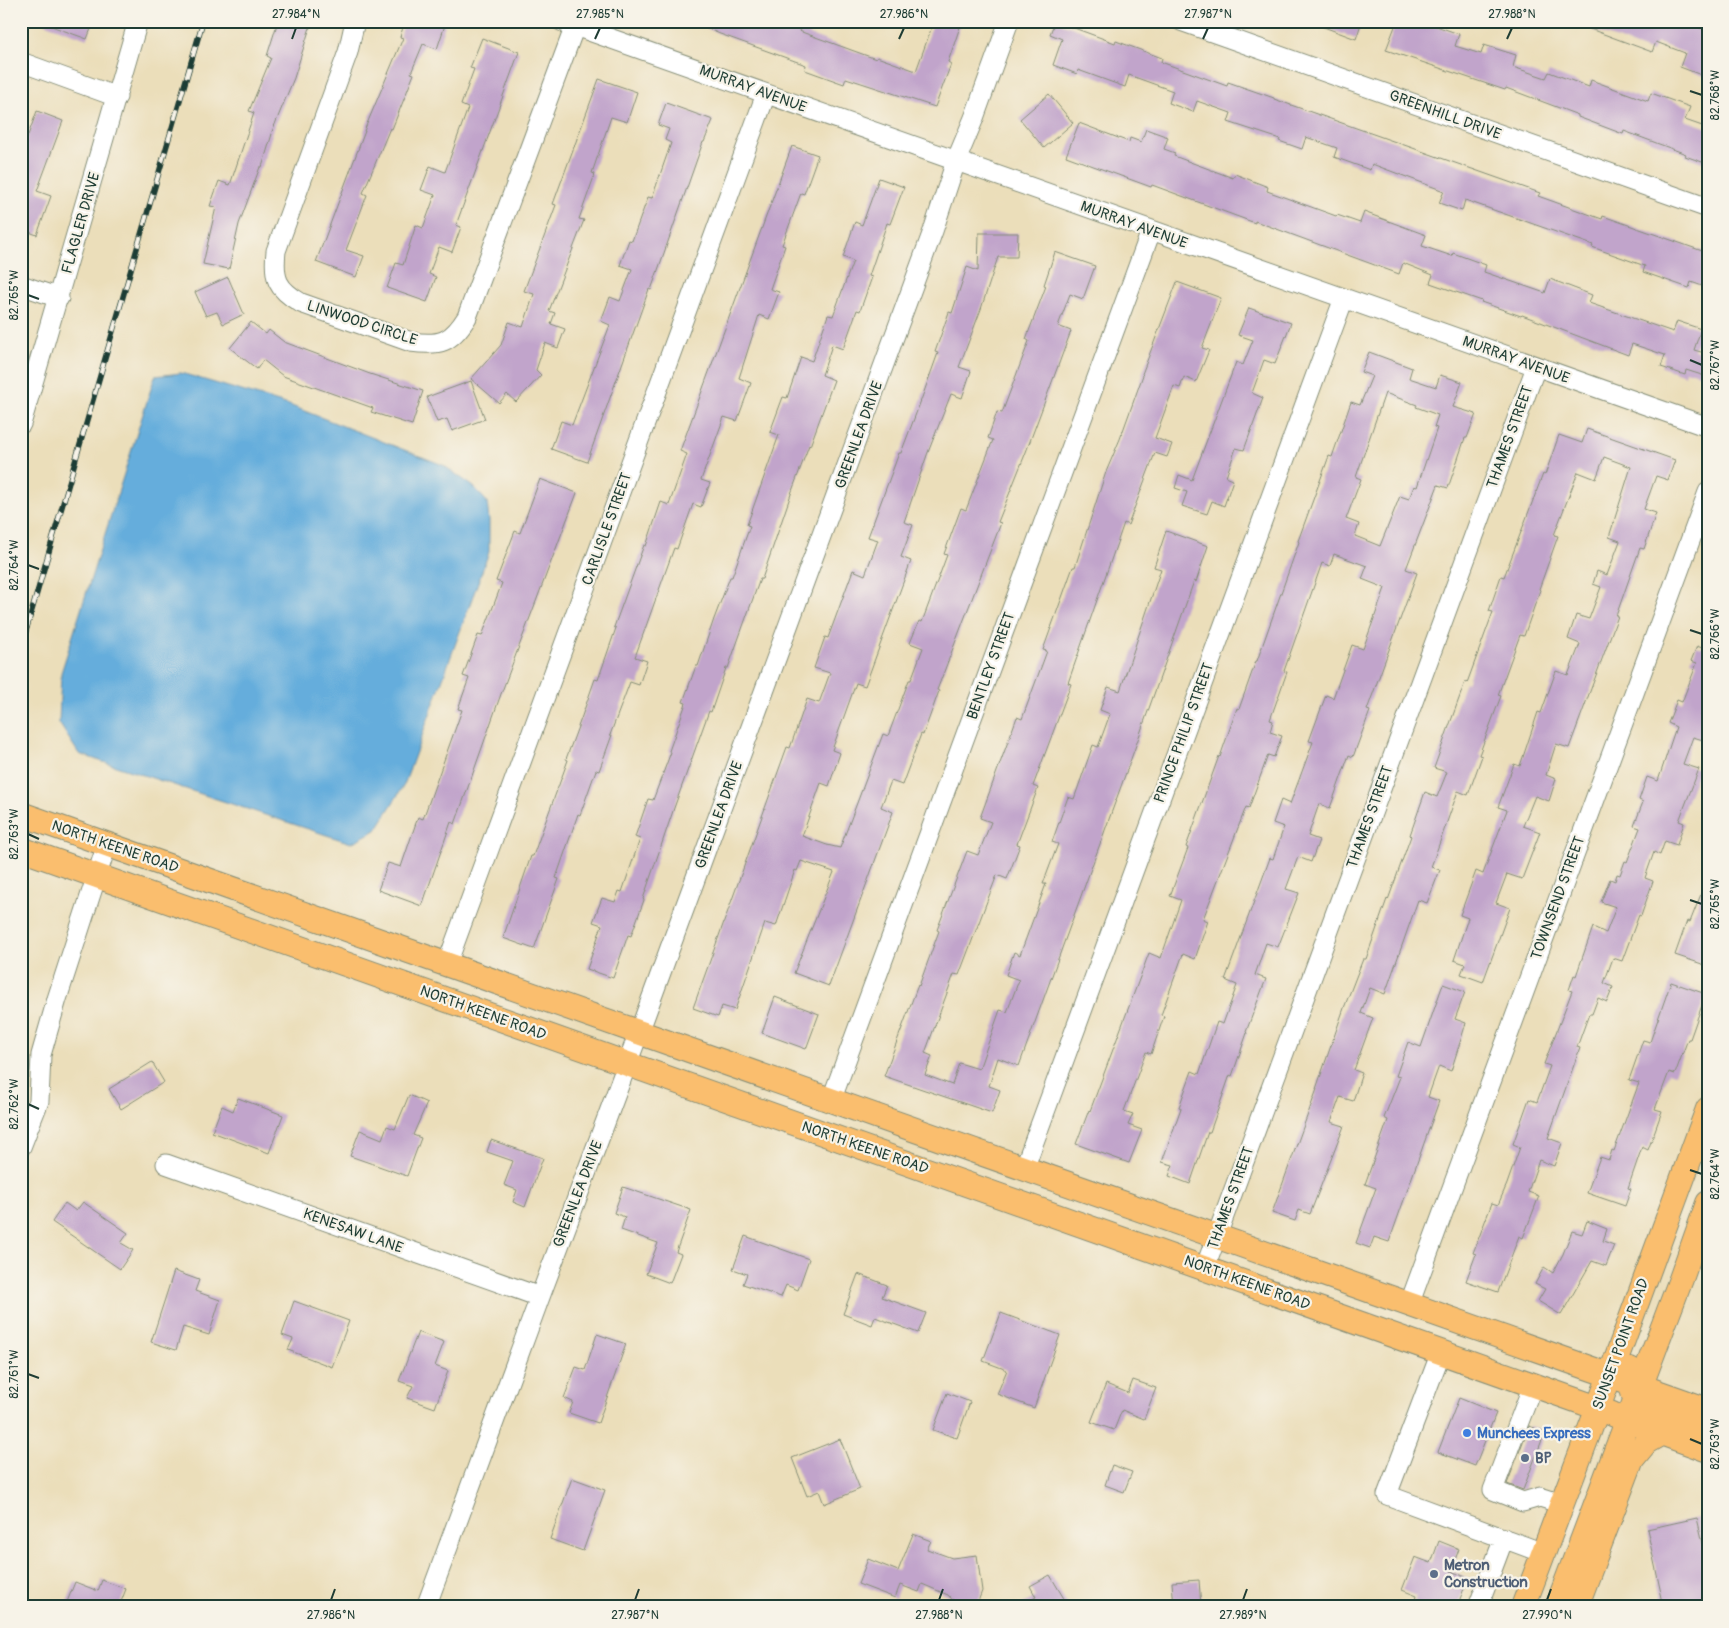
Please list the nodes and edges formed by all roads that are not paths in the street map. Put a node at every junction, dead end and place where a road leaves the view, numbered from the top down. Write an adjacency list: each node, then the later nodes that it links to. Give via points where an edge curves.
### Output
1 (138, 21): 8 (street, FLAGLER DRIVE)
2 (355, 21): 5 (street, LINWOOD CIRCLE, via 348,52 276,251 274,269 278,284 287,295 302,303 411,342 429,344 452,337 467,317)
3 (1009, 21): 9 (street, GREENLEA DRIVE)
4 (1181, 21): 10 (street, GREENHILL DRIVE)
5 (568, 24): 7 (street, MURRAY AVENUE)
6 (21, 62): 8 (street)
7 (766, 94): 9 (street, MURRAY AVENUE); 23 (street, CARLISLE STREET)
8 (117, 97): 13 (street, FLAGLER DRIVE)
9 (956, 161): 11 (street, MURRAY AVENUE); 24 (street, GREENLEA DRIVE, via 934,231)
10 (1708, 208)
11 (1151, 231): 14 (street, MURRAY AVENUE); 26 (street, BENTLEY STREET)
12 (21, 285): 13 (street)
13 (59, 298): 16 (street, FLAGLER DRIVE)
14 (1344, 298): 15 (street, MURRAY AVENUE); 31 (street, PRINCE PHILIP STREET)
15 (1536, 367): 17 (street, MURRAY AVENUE); 33 (street, THAMES STREET)
16 (21, 424)
17 (1708, 427)
18 (1708, 492): 37 (street, TOWNSEND STREET)
19 (21, 814): 20 (main road, NORTH KEENE ROAD)
20 (107, 844): 22 (street); 23 (main road, NORTH KEENE ROAD)
21 (21, 849): 22 (main road, NORTH KEENE ROAD)
22 (96, 876): 25 (main road, NORTH KEENE ROAD); 29 (street, via 41,1055 39,1101)
23 (447, 964): 24 (main road, NORTH KEENE ROAD)
24 (639, 1033): 25 (street, GREENLEA DRIVE); 26 (main road, NORTH KEENE ROAD)
25 (627, 1065): 34 (main road, NORTH KEENE ROAD); 35 (street, GREENLEA DRIVE)
26 (831, 1101): 31 (main road, NORTH KEENE ROAD)
27 (1708, 1109): 40 (main road, SUNSET POINT ROAD)
28 (1708, 1145): 40 (main road, via 1634,1346)
29 (21, 1147)
30 (166, 1164): 35 (street, KENESAW LANE)
31 (1024, 1168): 33 (main road, NORTH KEENE ROAD)
32 (1708, 1203): 40 (main road, SUNSET POINT ROAD, via 1651,1361)
33 (1216, 1237): 34 (street, THAMES STREET); 37 (main road, NORTH KEENE ROAD)
34 (1205, 1268): 36 (main road, NORTH KEENE ROAD)
35 (540, 1297): 48 (street, GREENLEA DRIVE)
36 (1308, 1305): 38 (main road, NORTH KEENE ROAD); 40 (main road, via 1392,1320 1560,1380)
37 (1409, 1305): 40 (main road, NORTH KEENE ROAD, via 1582,1366)
38 (1441, 1352): 39 (main road, NORTH KEENE ROAD); 46 (street, via 1387,1495)
39 (1533, 1385): 40 (main road, NORTH KEENE ROAD); 45 (street, via 1493,1490 1523,1502 1540,1497)
40 (1619, 1397): 41 (main road, NORTH KEENE ROAD); 42 (main road); 43 (main road, NORTH KEENE ROAD); 45 (main road, via 1589,1432); 51 (main road, via 1604,1447); 52 (main road, SUNSET POINT ROAD)
41 (1708, 1410)
42 (1708, 1427)
43 (1662, 1433): 44 (main road, NORTH KEENE ROAD); 53 (main road, via 1646,1442 1632,1458)
44 (1708, 1450)
45 (1562, 1504): 47 (main road)
46 (1504, 1538): 47 (street); 49 (street)
47 (1543, 1553): 50 (main road)
48 (426, 1607)
49 (1478, 1607)
50 (1523, 1607)
51 (1544, 1607)
52 (1558, 1607)
53 (1576, 1607)

